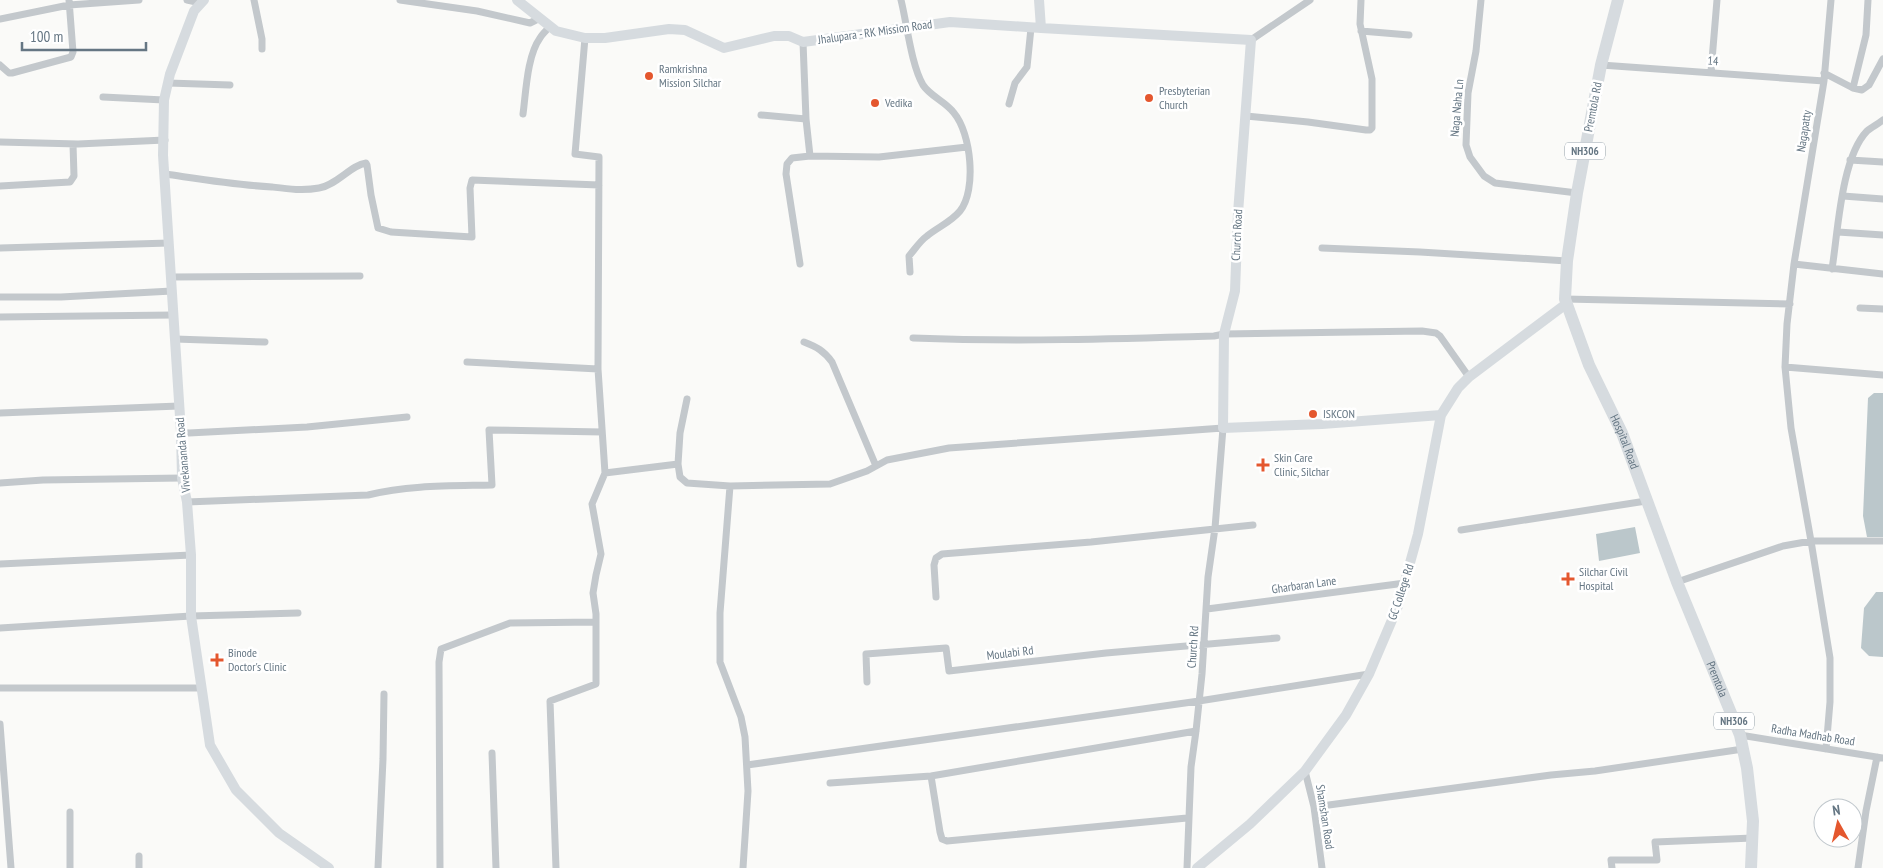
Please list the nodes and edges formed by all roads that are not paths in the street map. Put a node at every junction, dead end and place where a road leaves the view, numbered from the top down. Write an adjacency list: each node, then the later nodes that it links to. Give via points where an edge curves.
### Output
1 (139, 0): 16 (street)
2 (187, 0): 15 (street)
3 (254, 0): 27 (street)
4 (400, 0): 17 (street, via 477,11 530,23)
5 (517, 0): 17 (main road, Jhalupara - RK Mission Road)
6 (901, 0): 20 (street)
7 (1039, 0): 21 (main road)
8 (1310, 0): 25 (street)
9 (1361, 0): 22 (street)
10 (1481, 0): 55 (street, Naga Naha Ln, via 1468,93 1468,152 1484,176 1495,183)
11 (1618, 0): 30 (highway, Premtola Rd / NH306)
12 (1717, 0): 31 (street)
13 (1831, 0): 32 (street, Nagapatty)
14 (1868, 0): 36 (street, via 1866,35)
15 (203, 1): 34 (main road, Vivekananda Road, via 194,11)
16 (69, 3): 18 (street); 29 (street, via 71,57 12,73)
17 (540, 18): 19 (main road, Jhalupara - RK Mission Road)
18 (0, 19)
19 (550, 26): 24 (main road, Jhalupara - RK Mission Road, via 556,31); 40 (street, via 535,48)
20 (908, 27): 21 (main road, Jhalupara - RK Mission Road, via 950,22); 26 (main road, Jhalupara - RK Mission Road); 48 (street, via 915,63 924,86 955,113)
21 (1036, 28): 25 (main road, Jhalupara - RK Mission Road); 39 (street, via 1027,67 1015,83)
22 (1360, 31): 23 (street); 42 (street, via 1372,79 1370,130)
23 (1409, 34)
24 (585, 38): 26 (main road, Jhalupara - RK Mission Road, via 685,30 724,48 774,36 789,36); 54 (street, via 575,154 600,157)
25 (1251, 40): 42 (main road, Church Road)
26 (802, 42): 43 (street)
27 (262, 49)
28 (1883, 59): 36 (street, via 1866,89)
29 (0, 65)
30 (1602, 65): 31 (street, 14); 55 (highway, Premtola Rd / NH306)
31 (1711, 72): 33 (street, 14)
32 (1824, 73): 33 (street, Nagapatty); 36 (street)
33 (1824, 81): 65 (street, Nagapatty)
34 (168, 83): 35 (street); 38 (main road, Vivekananda Road)
35 (230, 85)
36 (1853, 88)
37 (103, 97): 38 (street)
38 (164, 100): 45 (main road, Vivekananda Road)
39 (1009, 104)
40 (523, 114)
41 (761, 115): 43 (street)
42 (1246, 116): 79 (main road, Church Road, via 1235,291)
43 (806, 119): 49 (street)
44 (1883, 120): 50 (street, via 1868,130)
45 (165, 140): 47 (street); 52 (main road, Vivekananda Road)
46 (0, 142): 47 (street)
47 (73, 144): 53 (street, via 74,176 70,182)
48 (967, 147): 49 (street, via 878,157); 67 (street, via 970,186 961,210 926,236 909,256)
49 (810, 156): 64 (street, via 792,158 787,164 786,174)
50 (1850, 160): 51 (street); 56 (street)
51 (1883, 162)
52 (164, 174): 54 (street, via 245,186 304,190 321,188 359,164 366,163 378,228 391,232 472,237 472,180); 60 (main road, Vivekananda Road)
53 (0, 186)
54 (599, 186): 86 (street)
55 (1577, 193): 63 (highway, Premtola Rd / NH306)
56 (1843, 196): 57 (street); 58 (street)
57 (1883, 200)
58 (1838, 232): 59 (street); 66 (street)
59 (1883, 235)
60 (169, 243): 61 (street); 69 (main road, Vivekananda Road)
61 (0, 248)
62 (1322, 248): 63 (street)
63 (1567, 261): 73 (highway, Premtola Rd / NH306)
64 (800, 264)
65 (1794, 264): 66 (street); 74 (street, Nagapatty)
66 (1832, 269): 68 (street)
67 (910, 272)
68 (1883, 274)
69 (171, 276): 70 (street); 71 (main road, Vivekananda Road)
70 (360, 276)
71 (172, 291): 72 (street); 77 (main road, Vivekananda Road)
72 (0, 297)
73 (1565, 302): 74 (street); 88 (main road, GC College Rd); 103 (highway, Hospital Road / NH306, via 1589,364 1622,433)
74 (1790, 304): 85 (street, Nagapatty)
75 (1860, 308): 76 (street)
76 (1883, 309)
77 (174, 315): 78 (street); 81 (main road, Vivekananda Road)
78 (0, 317)
79 (1224, 334): 80 (street, via 1051,340); 88 (street, via 1431,332 1440,336); 94 (main road, Church Road)
80 (913, 338)
81 (175, 339): 82 (street); 90 (main road, Vivekananda Road)
82 (265, 342)
83 (804, 342): 98 (street, via 824,352 832,362)
84 (467, 362): 86 (street)
85 (1785, 368): 87 (street); 108 (street, Nagapatty, via 1791,428)
86 (598, 369): 96 (street)
87 (1883, 375)
88 (1469, 377): 92 (main road, GC College Rd)
89 (687, 399): 97 (street)
90 (178, 406): 91 (street); 95 (main road, Vivekananda Road)
91 (0, 414)
92 (1441, 415): 94 (main road); 113 (main road, GC College Rd, via 1418,534)
93 (407, 418): 95 (street, via 307,427)
94 (1223, 428): 98 (street, via 949,448 888,460); 106 (street, Church Rd)
95 (181, 432): 100 (main road, Vivekananda Road)
96 (602, 432): 99 (street); 104 (street, via 489,430 492,485 416,487 368,495)
97 (678, 464): 99 (street); 102 (street, via 680,477 687,483)
98 (876, 466): 102 (street, via 830,484)
99 (605, 473): 118 (street, via 592,504 601,554 593,593)
100 (182, 478): 101 (street); 104 (main road, Vivekananda Road)
101 (0, 483)
102 (730, 486): 135 (street, via 720,613 720,662 741,716)
103 (1646, 501): 107 (street); 112 (highway, Hospital Road / NH306)
104 (187, 502): 110 (main road, Vivekananda Road)
105 (1253, 525): 106 (street)
106 (1215, 528): 114 (street, via 942,554 936,558 934,566); 115 (street, Church Rd)
107 (1461, 530)
108 (1811, 540): 109 (street); 112 (street, via 1783,546); 132 (street, Nagapatty, via 1830,658)
109 (1883, 542)
110 (191, 555): 111 (street); 117 (main road, Vivekananda Road)
111 (0, 564)
112 (1676, 582): 130 (highway, Premtola / NH306)
113 (1404, 583): 115 (street, Gharbaran Lane); 122 (main road, GC College Rd, via 1398,606)
114 (936, 597)
115 (1207, 609): 121 (street, Church Rd)
116 (298, 613): 117 (street)
117 (191, 616): 119 (street); 125 (main road, Vivekananda Road)
118 (596, 622): 149 (street, via 510,623 440,648); 151 (street, via 596,684 550,702)
119 (0, 628)
120 (1277, 638): 121 (street)
121 (1204, 644): 123 (street, Moulabi Rd, via 950,671 946,648 866,654); 127 (street, Church Rd)
122 (1369, 674): 127 (street); 136 (main road, GC College Rd, via 1346,716)
123 (867, 682)
124 (0, 688): 125 (street)
125 (201, 688): 147 (main road, Vivekananda Road, via 210,745 236,790 279,833)
126 (384, 694): 148 (street)
127 (1199, 700): 129 (street, Church Rd); 135 (street)
128 (0, 724): 144 (street)
129 (1196, 731): 137 (street); 141 (street, Church Rd)
130 (1740, 735): 131 (highway, Premtola / NH306); 132 (street, Radha Madhab Road)
131 (1743, 749): 139 (street); 142 (highway, Premtola / NH306)
132 (1826, 749): 134 (street, Radha Madhab Road)
133 (492, 753): 150 (street)
134 (1880, 757): 158 (street, via 1866,811)
135 (747, 765): 152 (street)
136 (1305, 771): 139 (street, Shamshan Road); 154 (main road, GC College Rd, via 1250,824)
137 (931, 776): 138 (street); 141 (street, via 940,832 942,839 947,841)
138 (830, 783)
139 (1314, 807): 155 (street, Shamshan Road)
140 (70, 812): 145 (street)
141 (1187, 818): 153 (street, Church Rd)
142 (1753, 838): 156 (street, via 1655,842 1657,860 1611,860); 157 (highway, Premtola / NH306)
143 (139, 856): 146 (street)
144 (11, 868)
145 (70, 868)
146 (139, 868)
147 (329, 868)
148 (378, 868)
149 (440, 868)
150 (496, 868)
151 (556, 868)
152 (743, 868)
153 (1186, 868)
154 (1197, 868)
155 (1322, 868)
156 (1612, 868)
157 (1752, 868)
158 (1858, 868)

